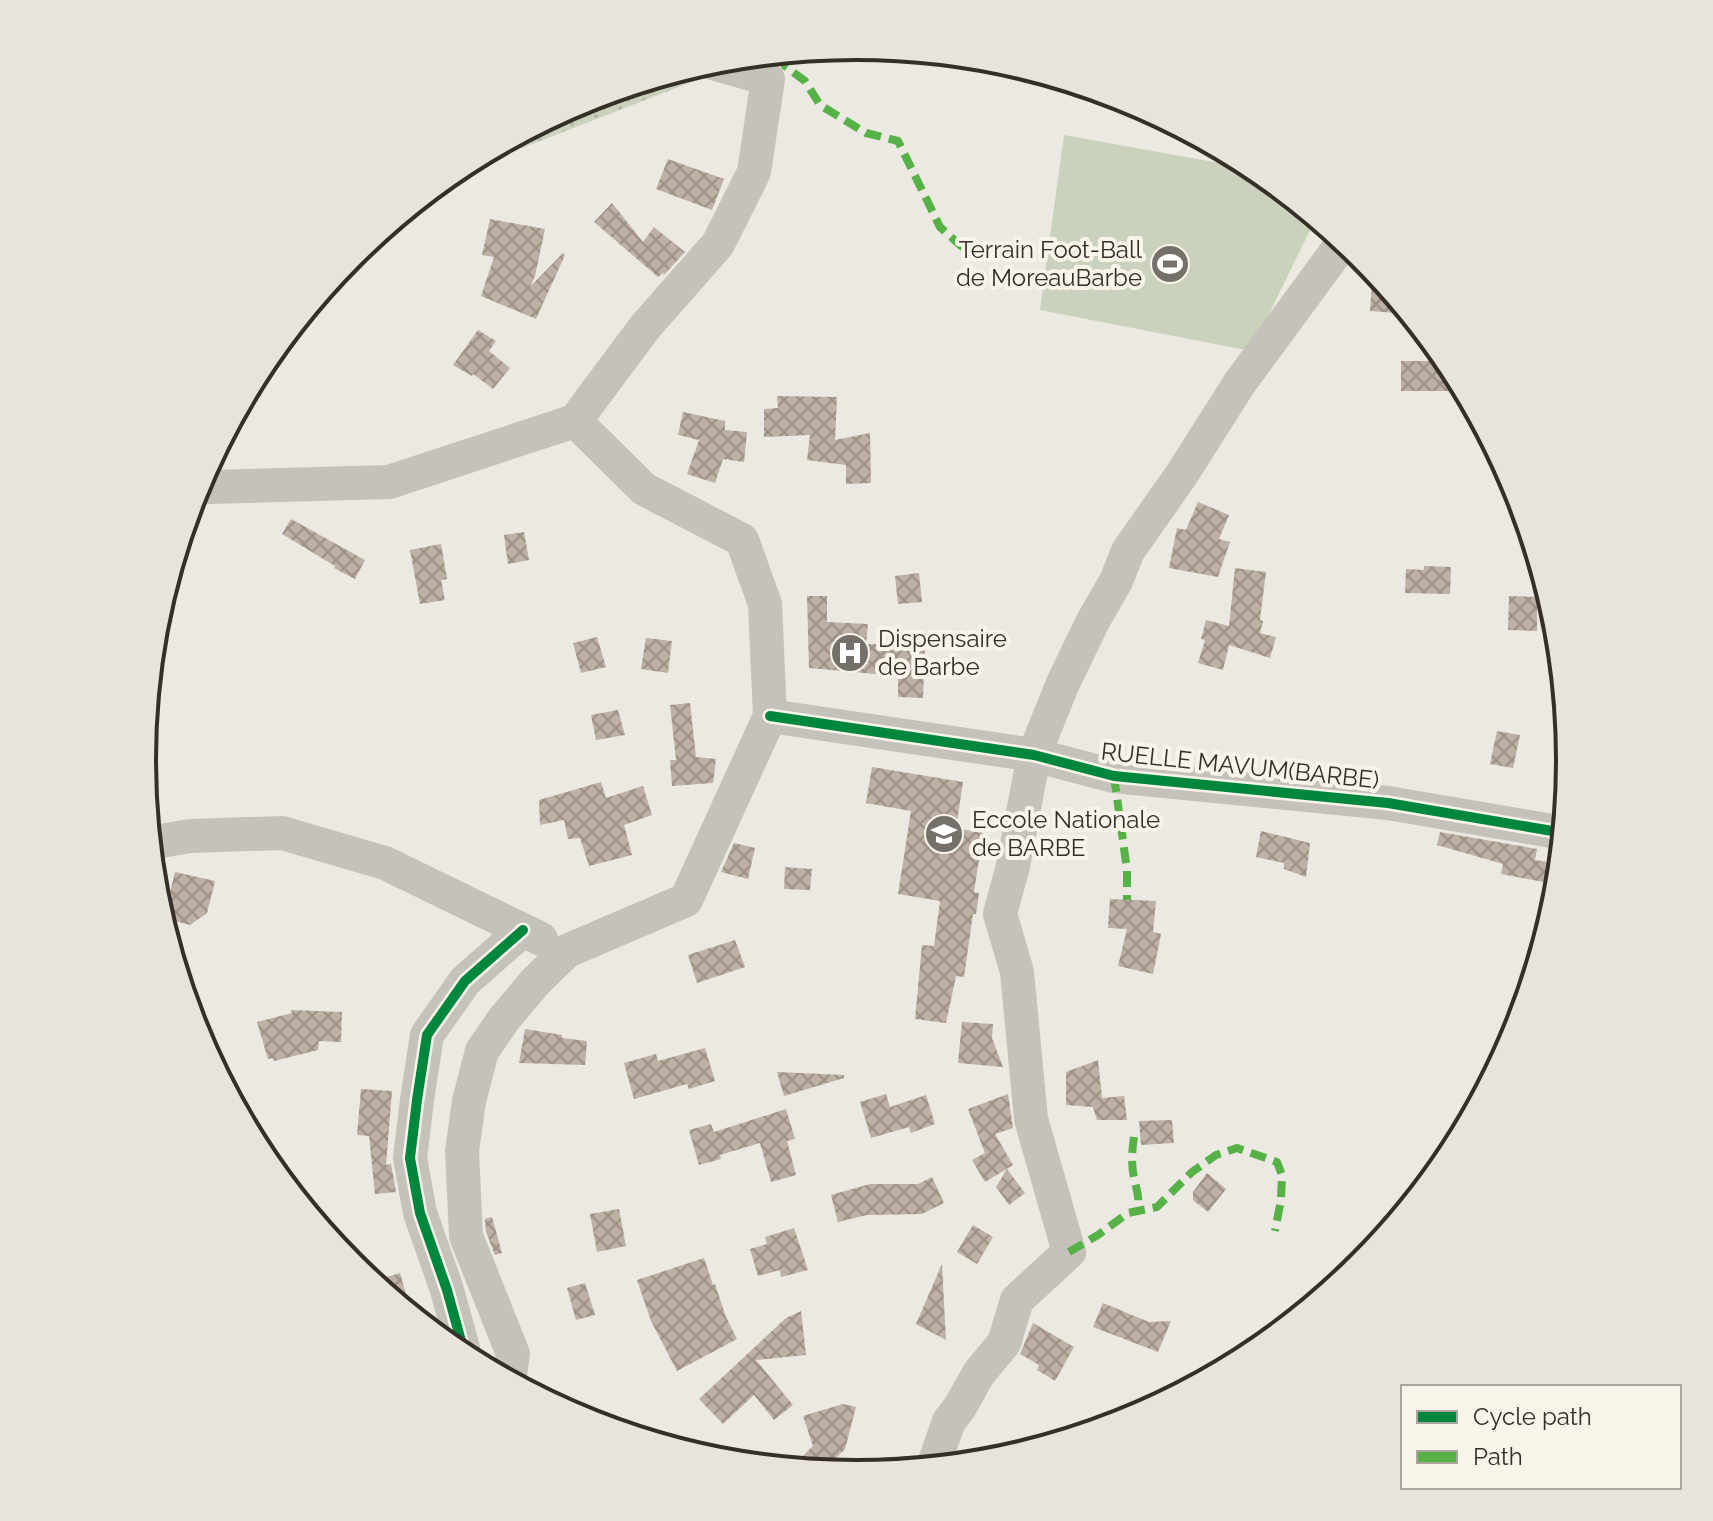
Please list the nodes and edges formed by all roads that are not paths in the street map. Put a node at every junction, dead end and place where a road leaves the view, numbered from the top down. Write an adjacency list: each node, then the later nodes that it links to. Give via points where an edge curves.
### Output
1 (760, 67): 3 (street, via 768,79 754,172 718,244 645,327)
2 (1337, 251): 6 (street, via 1239,384 1128,551)
3 (575, 421): 4 (street, via 389,482); 5 (street, via 644,489 742,540 765,604)
4 (211, 487)
5 (770, 716): 6 (street, RUELLE MAVUM(BARBE)); 10 (street, via 686,900)
6 (1034, 755): 7 (street, RUELLE MAVUM(BARBE), via 1114,776 1388,803); 13 (street, via 1000,914 1017,972 1031,1119 1069,1252 1017,1300 1004,1343 949,1421)
7 (1553, 831)
8 (161, 841): 9 (street, via 282,833 385,863)
9 (523, 930): 10 (street); 11 (street, via 465,981 427,1035 417,1100 410,1158 415,1186)
10 (567, 951): 12 (street, via 536,981 482,1051 465,1126 466,1236 513,1354)
11 (460, 1338)
12 (511, 1370)
13 (937, 1456)

